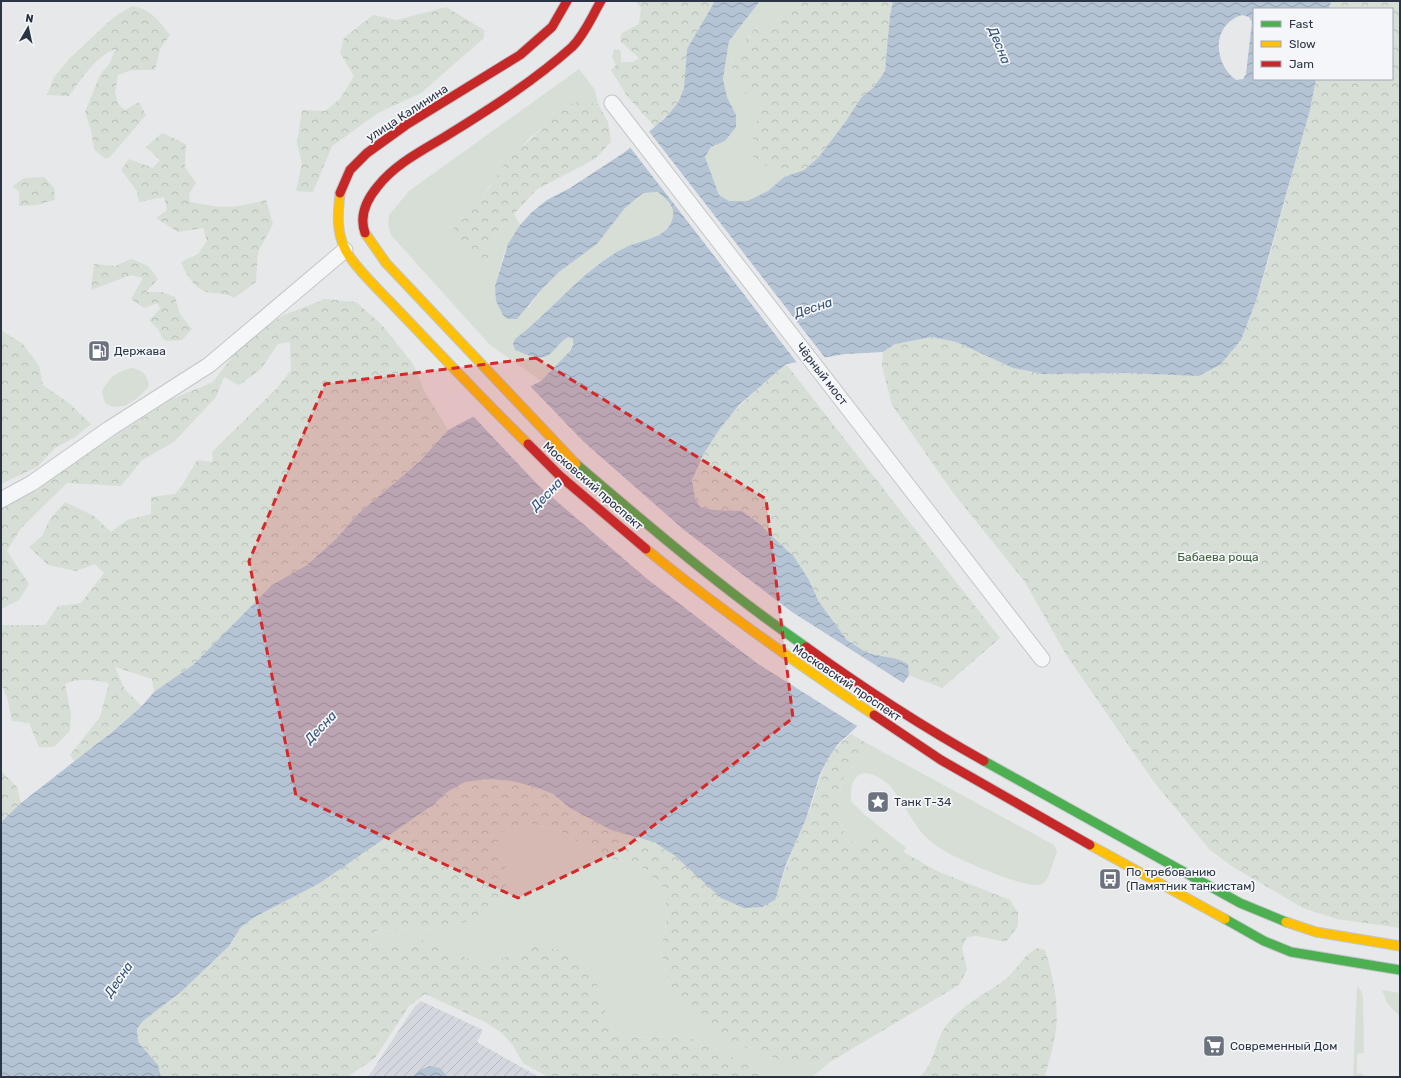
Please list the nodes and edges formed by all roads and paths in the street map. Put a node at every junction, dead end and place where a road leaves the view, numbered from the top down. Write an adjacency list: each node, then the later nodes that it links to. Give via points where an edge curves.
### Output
1 (568, 1): 4 (main road, улица Калинина, via 552,26 520,55 406,126 367,153 350,170 340,192 337,218)
2 (601, 1): 8 (main road, Московский проспект, via 576,42 548,67 502,100 408,160 371,195 362,224 365,235 386,263 574,462 658,534 788,636 844,674 952,743 1240,903 1316,932)
3 (614, 106): 7 (street, Чёрный мост)
4 (345, 250): 5 (main road, улица Калинина); 6 (street, via 209,365 109,429 32,483)
5 (368, 278): 9 (main road, Московский проспект, via 484,401 560,476 692,587 778,651 941,760 1012,802 1278,948 1320,958)
6 (1, 500)
7 (1042, 659)
8 (1400, 946)
9 (1400, 970)

